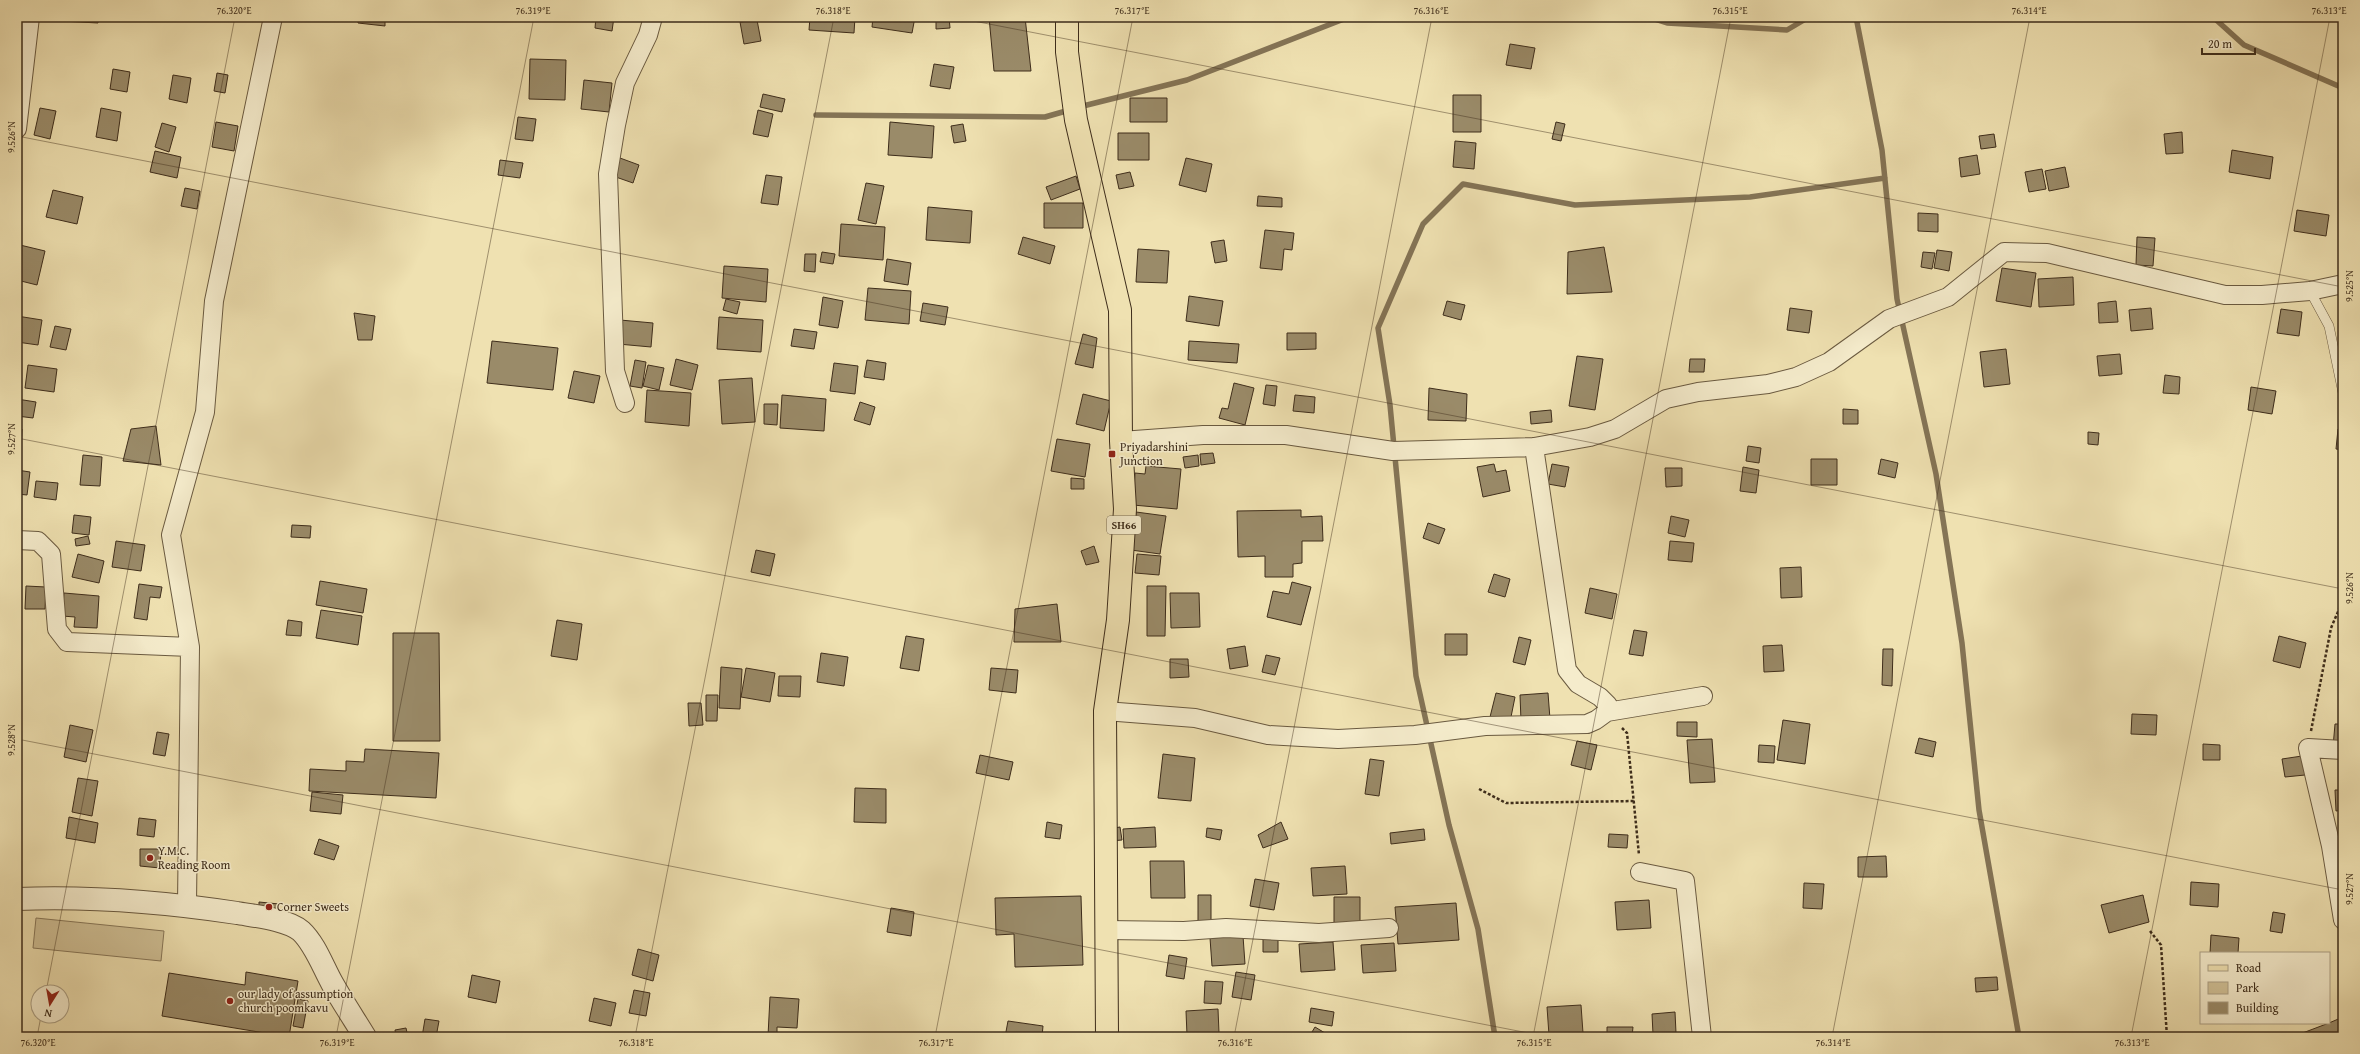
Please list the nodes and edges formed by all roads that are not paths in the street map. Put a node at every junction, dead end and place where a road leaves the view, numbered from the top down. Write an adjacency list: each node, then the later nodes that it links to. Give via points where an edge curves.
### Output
1 (30, 17): 5 (street)
2 (273, 17): 13 (street, via 214,301 206,412 171,535)
3 (654, 17): 9 (street, via 625,82 608,174 615,371)
4 (1067, 17): 10 (main road, SH66, via 1068,52 1076,120 1120,310)
5 (17, 128)
6 (2343, 284): 7 (street)
7 (2310, 291): 8 (lane, via 2329,326); 11 (street, via 2225,295 2047,253 2004,252 1948,297 1889,319 1829,362 1796,377 1768,384 1666,398 1615,429 1590,437)
8 (2343, 393)
9 (625, 403)
10 (1121, 441): 11 (street, via 1203,435 1286,435 1394,451); 15 (main road, SH66, via 1125,509 1118,620)
11 (1534, 447): 16 (street, via 1567,670 1578,684 1608,705)
12 (17, 540): 13 (street, via 38,541 51,554 57,629 67,642)
13 (190, 647): 21 (street)
14 (1703, 696): 16 (street)
15 (1105, 711): 16 (street, via 1195,718 1268,735 1338,739 1415,735 1486,726 1587,724); 24 (main road, SH66)
16 (1607, 712)
17 (2343, 750): 20 (street, via 2308,748)
18 (1640, 872): 27 (street, via 1685,881)
19 (17, 899): 21 (street, via 74,897)
20 (2341, 900): 22 (street)
21 (187, 905): 25 (street, via 271,918 300,930)
22 (2343, 920)
23 (1389, 928): 24 (street, via 1319,933 1226,928 1184,931)
24 (1106, 930): 26 (main road, SH66)
25 (365, 1037)
26 (1107, 1037)
27 (1702, 1037)

